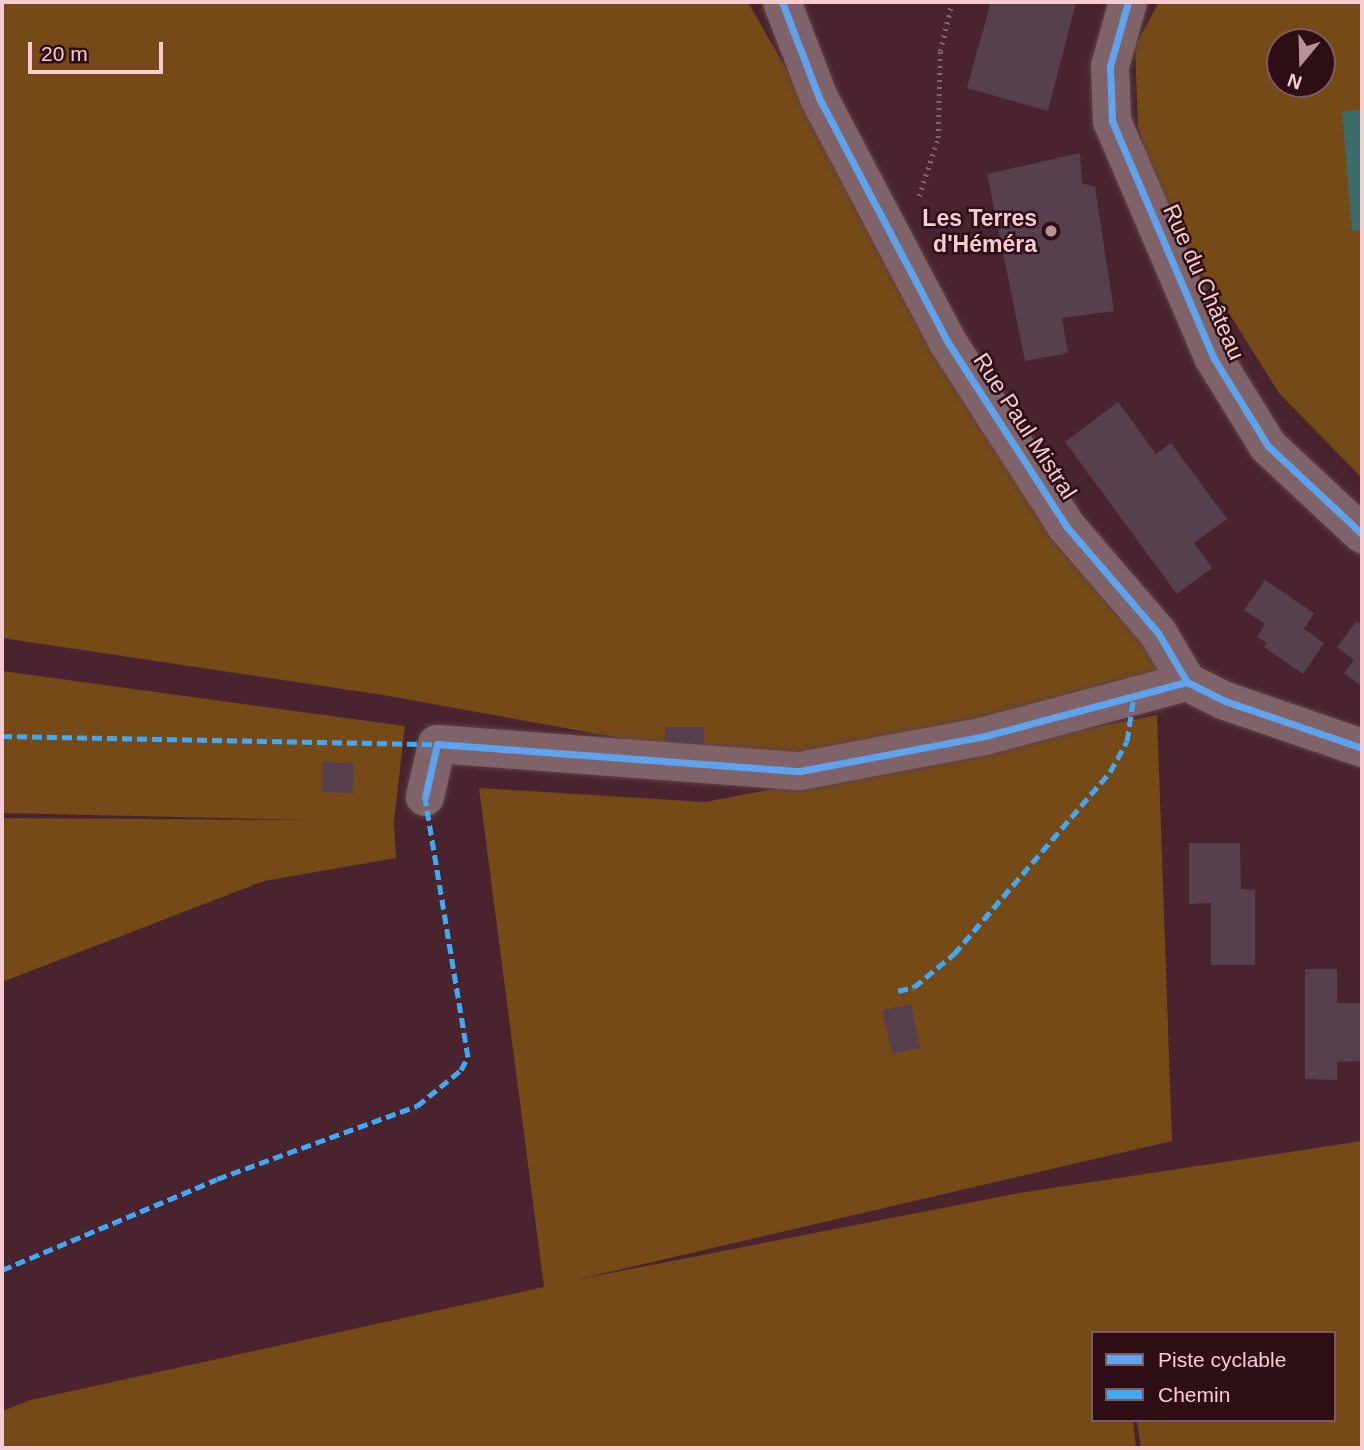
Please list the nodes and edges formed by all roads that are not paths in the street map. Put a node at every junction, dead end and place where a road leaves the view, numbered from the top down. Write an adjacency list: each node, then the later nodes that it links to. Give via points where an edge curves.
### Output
1 (782, 2): 4 (street, Rue Paul Mistral, via 819,98 891,240 1066,526 1158,633)
2 (1128, 2): 3 (street, Rue du Château, via 1110,66 1112,121 1213,356 1268,446)
3 (1362, 534)
4 (1186, 682): 5 (street, via 1225,701); 6 (street, via 985,736 800,771 437,744)
5 (1362, 748)
6 (425, 797)

